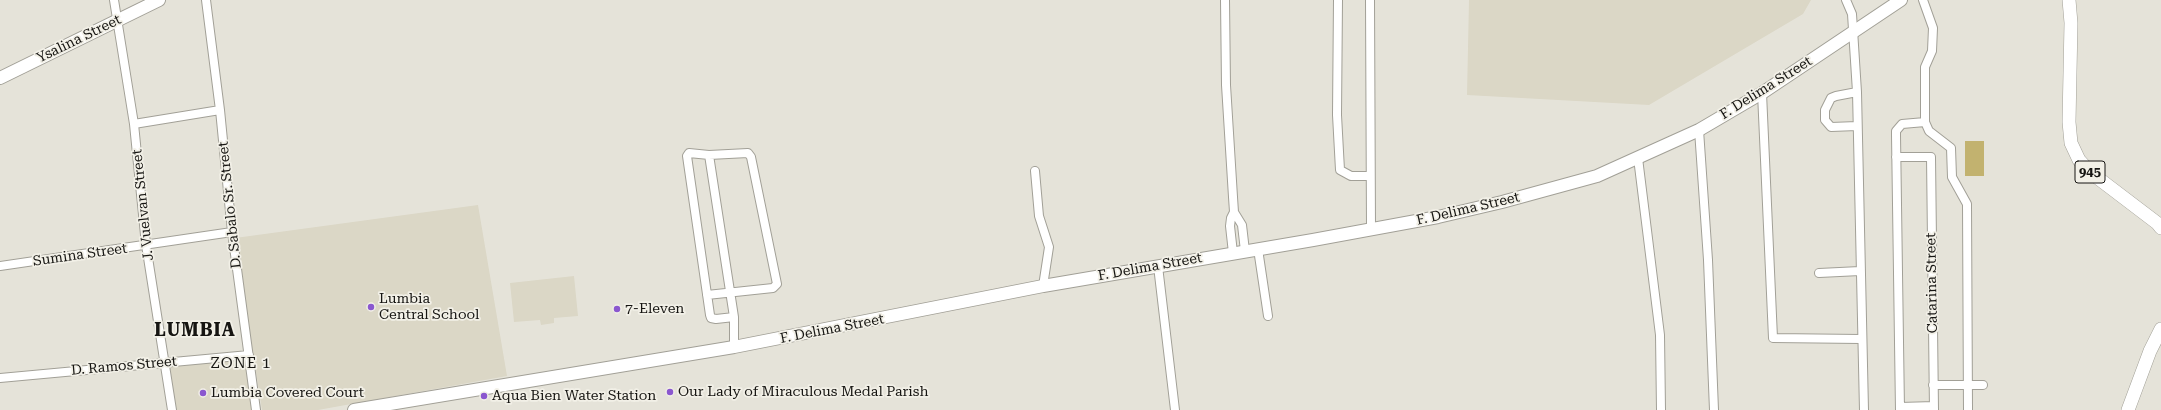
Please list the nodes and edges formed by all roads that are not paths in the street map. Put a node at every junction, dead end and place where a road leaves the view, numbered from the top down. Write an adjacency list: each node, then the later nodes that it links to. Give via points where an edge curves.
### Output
1 (114, 0): 11 (street, J. Vuelvan Street)
2 (159, 0): 11 (street, Ysalina Street)
3 (206, 0): 16 (street, D. Sabalo Sr. Street)
4 (1225, 0): 26 (street, via 1226,85)
5 (1338, 0): 25 (street, via 1337,115 1340,170 1351,176)
6 (1370, 0): 25 (street)
7 (1846, 0): 12 (street, via 1852,14)
8 (1901, 0): 12 (street, F. Delima Street)
9 (1923, 0): 17 (street, via 1933,28 1932,51 1925,67)
10 (2069, 0): 27 (main road, 945, via 2069,122 2072,143 2080,160 2090,172)
11 (118, 21): 13 (street, Ysalina Street); 18 (street, J. Vuelvan Street)
12 (1853, 33): 14 (street); 15 (street, F. Delima Street)
13 (0, 78)
14 (1857, 92): 19 (street); 19 (street, via 1832,98 1825,110 1825,120 1831,127)
15 (1762, 93): 20 (street, F. Delima Street); 43 (street, via 1773,338)
16 (220, 110): 18 (street); 29 (street, D. Sabalo Sr. Street)
17 (1925, 122): 22 (street, via 1907,123 1898,127); 49 (street, via 1929,130 1951,148 1952,177 1967,204)
18 (134, 124): 30 (street, J. Vuelvan Street)
19 (1857, 126): 35 (street)
20 (1699, 130): 23 (street, F. Delima Street); 59 (street, via 1708,260)
21 (709, 155): 38 (street); 38 (street, via 750,155 777,282 777,286 773,288); 39 (street, via 689,153 687,156)
22 (1896, 157): 48 (street, Catarina Street, via 1931,157); 52 (street)
23 (1638, 158): 28 (street, F. Delima Street, via 1597,176 1502,202); 58 (street, via 1660,334)
24 (1035, 171): 37 (street, via 1039,216 1048,247)
25 (1370, 176): 28 (street)
26 (1234, 212): 32 (street, via 1230,226); 32 (street, via 1242,225)
27 (2161, 228)
28 (1372, 229): 31 (street, F. Delima Street)
29 (232, 232): 30 (street, Sumina Street); 45 (street, D. Sabalo Sr. Street)
30 (146, 245): 33 (street, Sumina Street); 46 (street, J. Vuelvan Street)
31 (1258, 249): 32 (street, F. Delima Street); 40 (street)
32 (1239, 252): 34 (street, F. Delima Street)
33 (0, 266)
34 (1158, 266): 37 (street, F. Delima Street); 57 (street)
35 (1860, 271): 36 (street); 43 (street)
36 (1819, 273)
37 (1043, 286): 44 (street, F. Delima Street, via 861,324)
38 (730, 293): 39 (street); 41 (street)
39 (707, 295): 41 (street, via 712,318)
40 (1268, 316)
41 (734, 317): 44 (street)
42 (2161, 329): 62 (main road)
43 (1862, 339): 60 (street)
44 (734, 347): 51 (street, F. Delima Street)
45 (249, 355): 46 (street, D. Ramos Street); 55 (street, D. Sabalo Sr. Street)
46 (163, 362): 47 (street, D. Ramos Street); 54 (street, J. Vuelvan Street)
47 (0, 378)
48 (1933, 385): 49 (street); 53 (street, Catarina Street)
49 (1968, 385): 50 (street); 61 (street)
50 (1983, 385)
51 (394, 406): 56 (street, F. Delima Street)
52 (1900, 408): 53 (street)
53 (1934, 408)
54 (172, 410)
55 (256, 410)
56 (354, 410)
57 (1175, 410)
58 (1661, 410)
59 (1714, 410)
60 (1864, 410)
61 (1968, 410)
62 (2128, 410)

